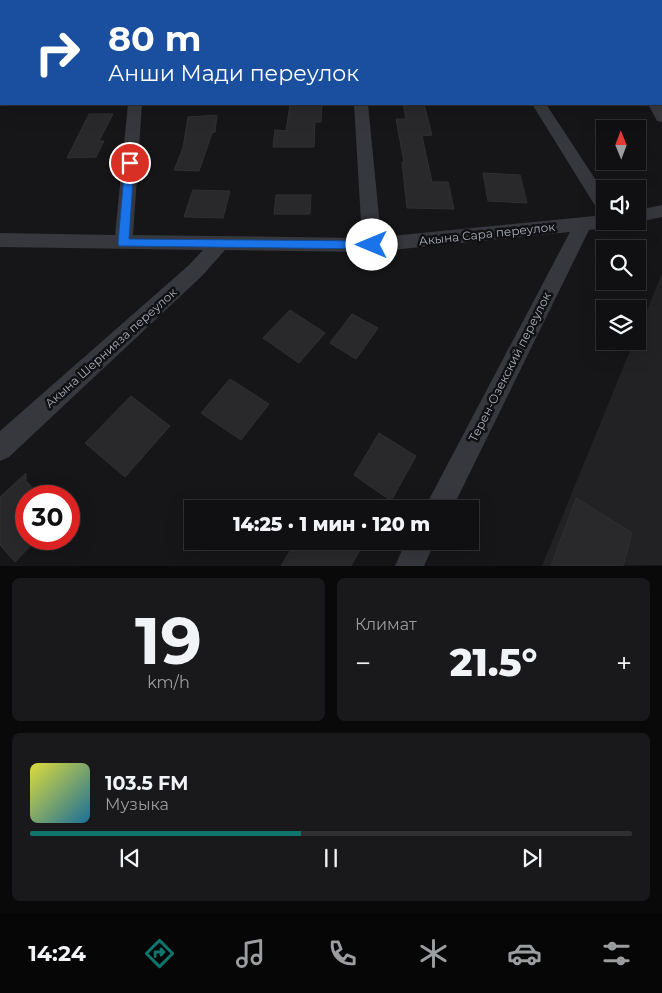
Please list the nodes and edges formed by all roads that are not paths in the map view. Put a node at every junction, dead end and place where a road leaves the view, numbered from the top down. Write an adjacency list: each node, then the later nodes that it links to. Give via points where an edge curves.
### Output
1 (135, 105): 12 (street)
2 (361, 105): 14 (street)
3 (540, 105): 6 (street)
4 (656, 105): 5 (street)
5 (662, 118)
6 (596, 194)
7 (662, 211): 8 (street)
8 (646, 214)
9 (596, 223): 10 (street, Акына Сара переулок)
10 (583, 224): 14 (street, Акына Сара переулок); 16 (street, Терен-Озекский переулок)
11 (0, 240): 12 (street, Акына Сара переулок)
12 (123, 243): 13 (street, Акына Сара переулок)
13 (219, 244): 14 (street, Акына Сара переулок); 15 (street, Акына Шернияза переулок, via 196,270)
14 (372, 245)
15 (0, 448)
16 (443, 500)
17 (417, 550): 18 (street)
18 (409, 566)

